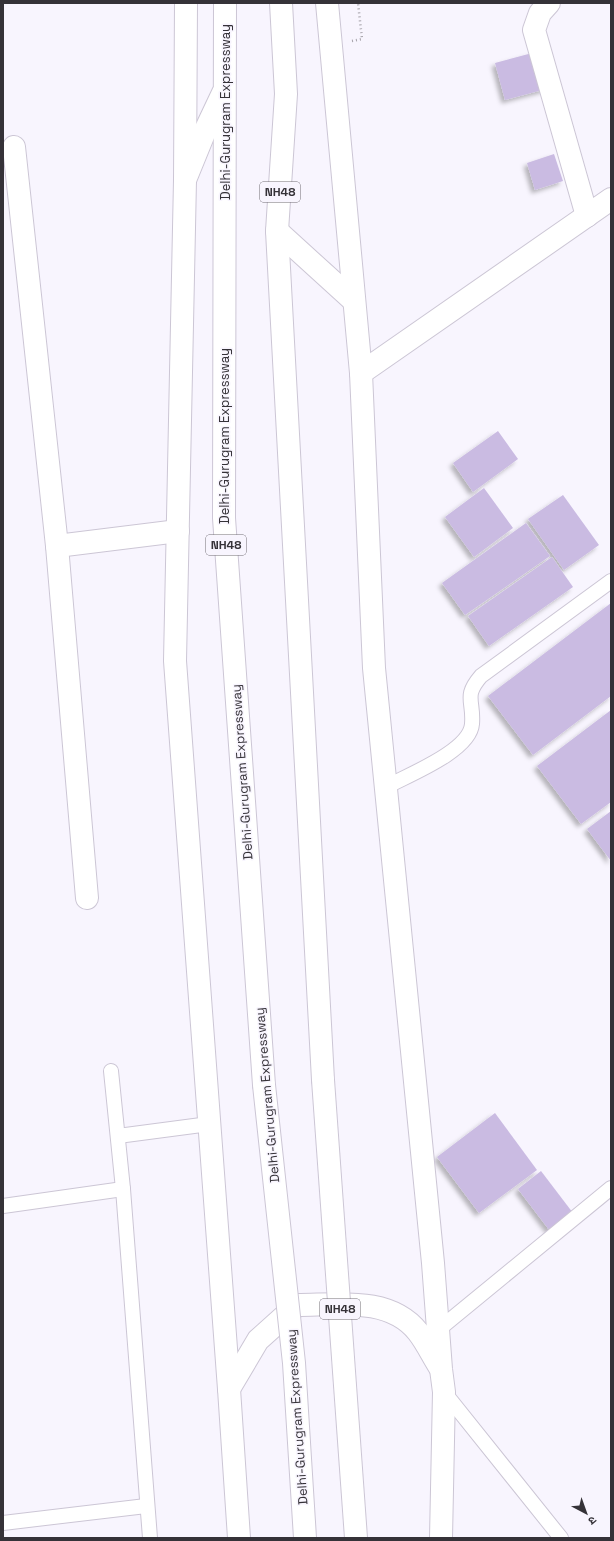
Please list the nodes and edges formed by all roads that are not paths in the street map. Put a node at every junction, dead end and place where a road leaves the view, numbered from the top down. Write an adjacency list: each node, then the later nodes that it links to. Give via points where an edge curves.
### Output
1 (186, 3): 8 (main road)
2 (225, 3): 6 (main road, Delhi-Gurugram Expressway / NH48)
3 (281, 3): 11 (main road, NH48, via 286,94)
4 (326, 3): 12 (main road)
5 (549, 3): 10 (main road, via 540,13 534,30)
6 (225, 88): 8 (main road); 33 (main road, Delhi-Gurugram Expressway / NH48, bridge, via 224,518 264,1085 294,1363)
7 (14, 147): 15 (main road)
8 (185, 180): 14 (main road)
9 (611, 200): 10 (main road)
10 (587, 216): 13 (main road)
11 (277, 231): 12 (main road); 34 (main road, NH48, bridge, via 322,1072)
12 (353, 300): 13 (main road)
13 (361, 373): 17 (main road, via 374,668)
14 (178, 531): 15 (main road); 20 (main road, via 175,662)
15 (57, 546): 18 (main road)
16 (611, 581): 17 (lane, via 472,686 472,725 470,734 463,742 449,754)
17 (386, 787): 25 (main road)
18 (87, 898)
19 (112, 1072): 21 (lane)
20 (209, 1124): 21 (lane); 27 (main road)
21 (118, 1136): 23 (lane)
22 (611, 1188): 25 (lane)
23 (123, 1189): 24 (lane); 29 (lane)
24 (3, 1206)
25 (438, 1330): 26 (main road)
26 (441, 1369): 27 (main road, via 418,1332 402,1317 379,1307 297,1305 258,1340); 28 (main road)
27 (229, 1389): 32 (main road)
28 (444, 1392): 35 (main road); 36 (lane)
29 (146, 1506): 30 (lane); 31 (lane)
30 (3, 1523)
31 (150, 1538)
32 (239, 1538)
33 (305, 1538)
34 (356, 1538)
35 (441, 1538)
36 (561, 1538)

